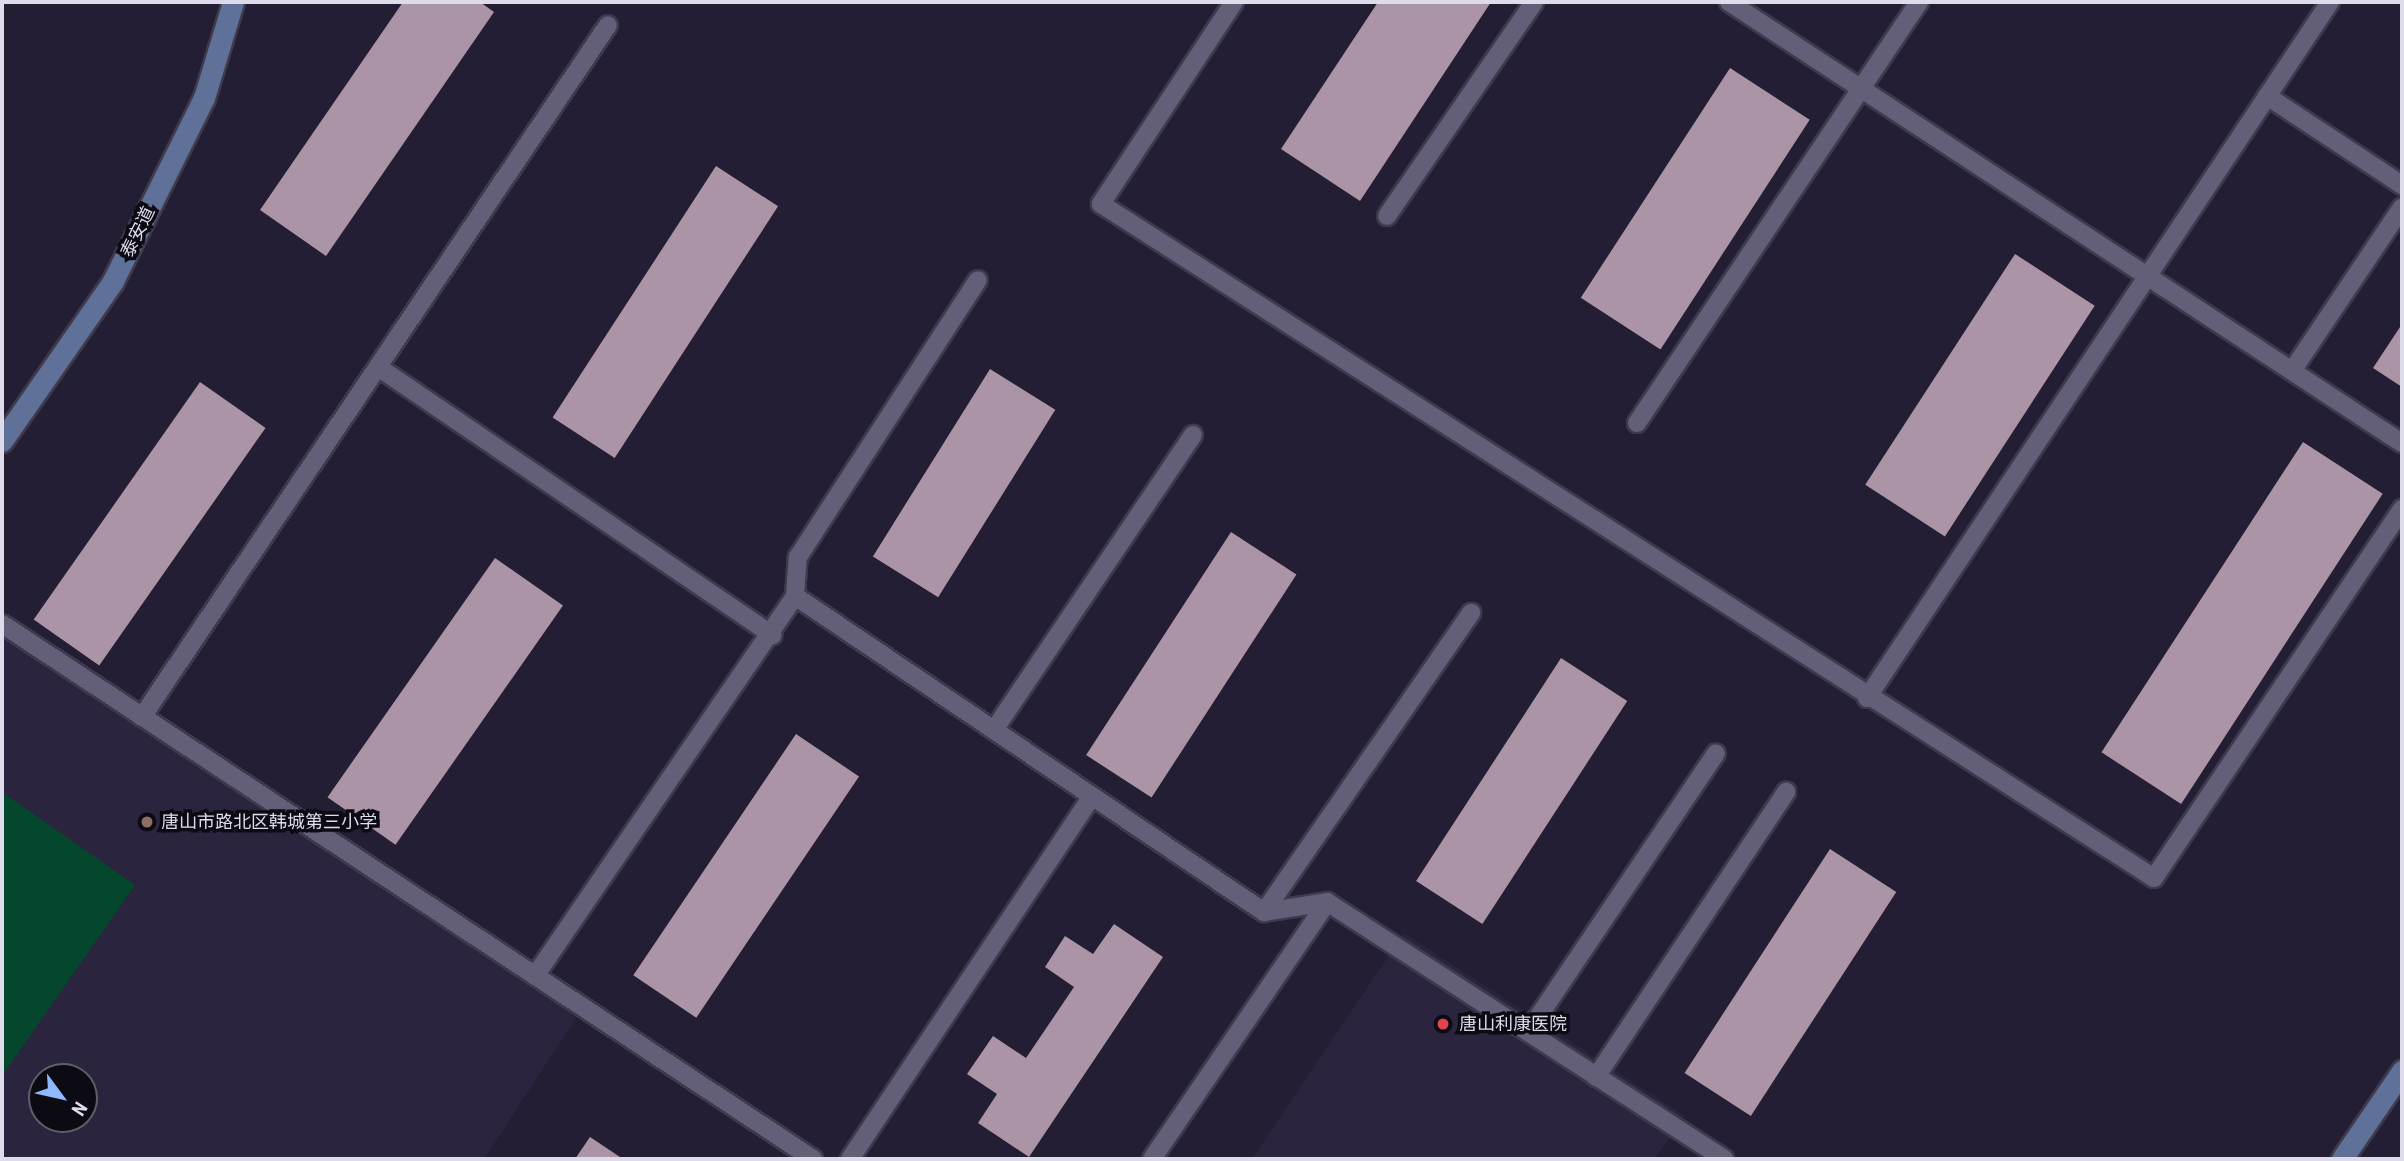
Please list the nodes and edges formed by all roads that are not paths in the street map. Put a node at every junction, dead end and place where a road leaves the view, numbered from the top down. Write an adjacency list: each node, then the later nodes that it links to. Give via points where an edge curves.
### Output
1 (233, 2): 19 (street, 泰安道, via 204,98 113,281)
2 (1234, 2): 26 (lane, via 1101,204)
3 (1534, 2): 12 (lane)
4 (1732, 2): 8 (lane)
5 (1919, 2): 8 (lane)
6 (2330, 2): 9 (lane)
7 (608, 25): 15 (lane)
8 (1861, 89): 13 (lane); 17 (lane)
9 (2267, 96): 10 (lane); 13 (lane)
10 (2402, 185)
11 (2402, 207): 16 (lane)
12 (1387, 216)
13 (2148, 277): 16 (lane); 26 (lane)
14 (978, 280): 22 (lane, via 798,557)
15 (378, 367): 25 (lane); 27 (lane)
16 (2292, 371): 20 (lane)
17 (1637, 423)
18 (1193, 435): 28 (lane)
19 (2, 441)
20 (2402, 443)
21 (2402, 509): 26 (lane, via 2154,878)
22 (795, 596): 25 (lane); 28 (lane)
23 (1471, 613): 33 (lane)
24 (2, 624): 27 (lane)
25 (772, 635): 34 (lane)
26 (1867, 698)
27 (142, 717): 34 (lane)
28 (995, 730): 31 (lane)
29 (1716, 753): 35 (lane)
30 (1786, 792): 37 (lane)
31 (1093, 796): 33 (lane); 39 (lane)
32 (1327, 902): 33 (lane); 35 (lane); 40 (lane)
33 (1264, 912)
34 (535, 976): 38 (lane)
35 (1528, 1032): 37 (lane)
36 (2402, 1071): 42 (street)
37 (1596, 1077): 41 (lane)
38 (813, 1159)
39 (850, 1159)
40 (1152, 1159)
41 (1724, 1159)
42 (2342, 1159)

